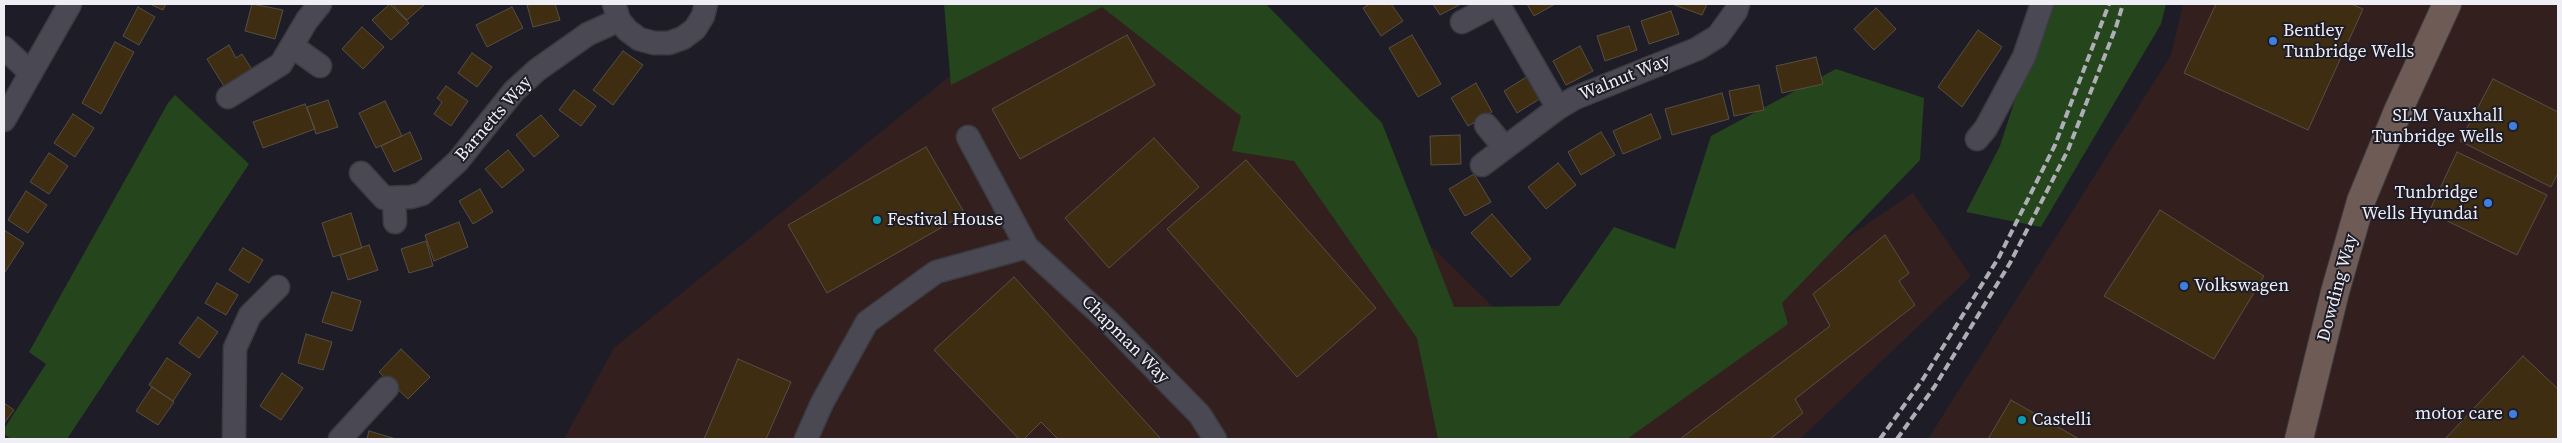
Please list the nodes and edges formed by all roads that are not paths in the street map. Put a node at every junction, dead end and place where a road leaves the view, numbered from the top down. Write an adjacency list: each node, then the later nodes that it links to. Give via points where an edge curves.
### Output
1 (70, 4): 13 (street)
2 (320, 4): 10 (street)
3 (706, 4): 8 (street, via 695,29 669,43 639,39 627,30)
4 (1497, 4): 9 (street); 15 (street)
5 (1738, 4): 15 (street, Walnut Way, via 1718,36 1697,49 1628,75)
6 (2042, 4): 19 (street, via 2024,57)
7 (2447, 4): 32 (street, Dowding Way, via 2398,111 2362,201 2335,292)
8 (617, 12): 23 (street, Barnetts Way, via 537,70 514,91 458,161 428,189 411,197)
9 (1462, 22)
10 (292, 46): 12 (street); 14 (street, via 281,64)
11 (4, 48): 13 (street)
12 (320, 66)
13 (31, 73): 16 (street)
14 (228, 97)
15 (1558, 108): 20 (street, Walnut Way)
16 (4, 120)
17 (1486, 125): 20 (street)
18 (968, 137): 25 (street, Chapman Way)
19 (1977, 139)
20 (1504, 148): 21 (street, Walnut Way)
21 (1482, 165)
22 (361, 173): 23 (street, via 384,198)
23 (394, 198): 24 (street)
24 (395, 222)
25 (1028, 247): 30 (street, via 936,272 867,322 822,402); 31 (street, Chapman Way, via 1115,328 1200,416)
26 (278, 287): 28 (street, via 250,315 234,348)
27 (387, 388): 29 (street)
28 (234, 439)
29 (340, 439)
30 (806, 439)
31 (1215, 439)
32 (2299, 439)

